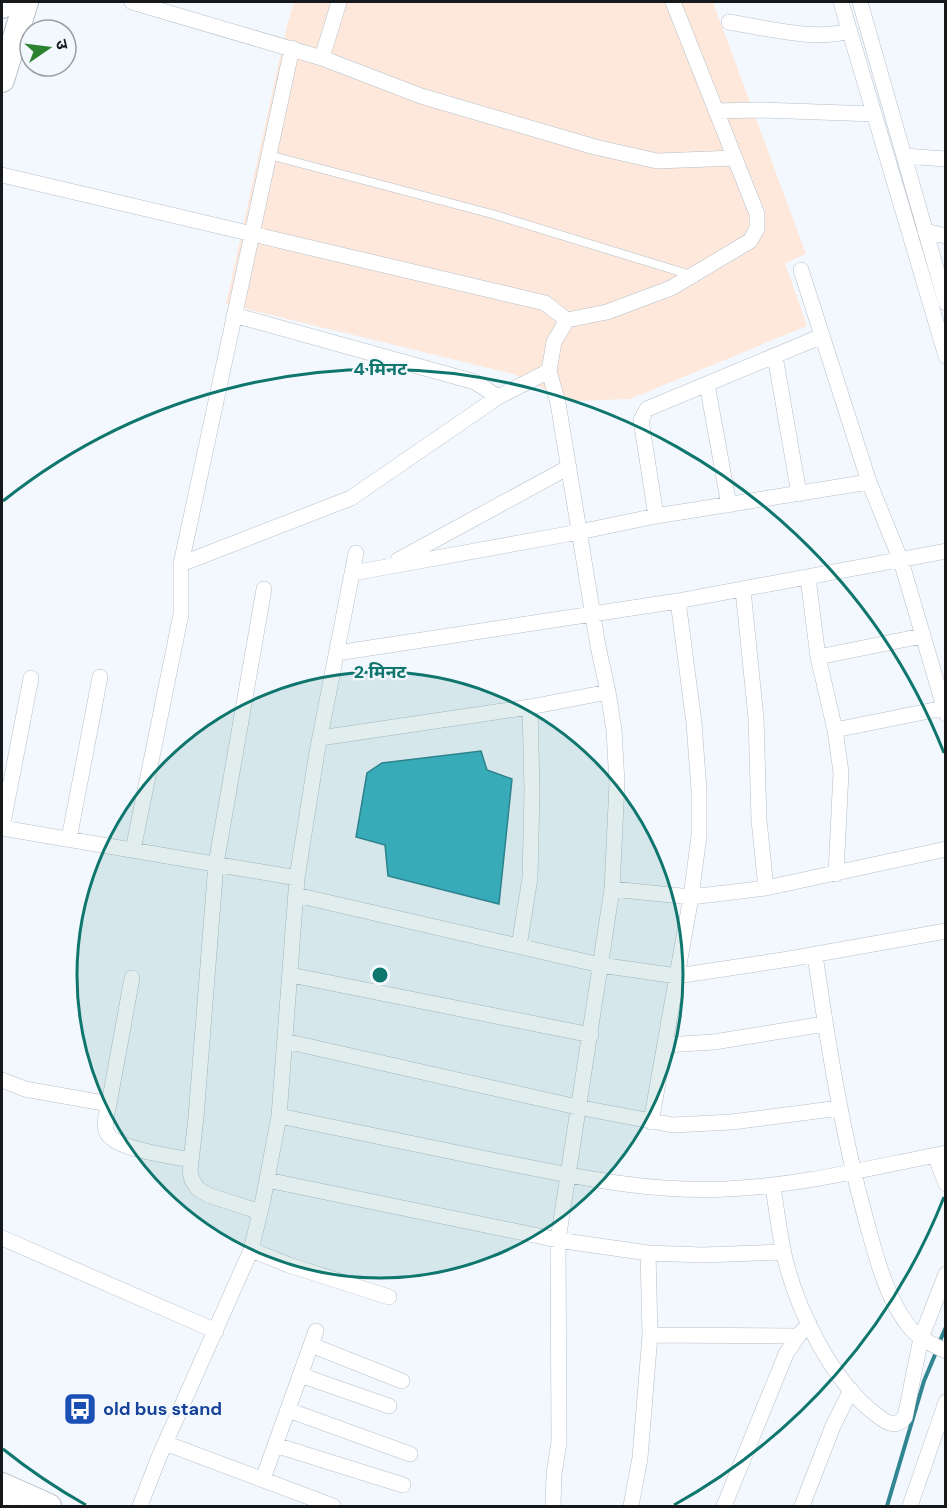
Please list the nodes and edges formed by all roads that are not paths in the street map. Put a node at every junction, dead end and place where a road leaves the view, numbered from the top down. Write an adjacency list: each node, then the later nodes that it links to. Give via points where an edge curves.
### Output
1 (3, 2): 8 (main road)
2 (26, 2): 13 (main road)
3 (132, 2): 11 (street)
4 (339, 2): 12 (street)
5 (673, 2): 14 (street)
6 (841, 2): 10 (street)
7 (860, 2): 17 (street)
8 (2, 6)
9 (729, 22): 10 (street, via 807,34)
10 (850, 31): 15 (street)
11 (292, 48): 12 (street); 16 (street)
12 (322, 58): 18 (street, via 421,96 595,147 657,161)
13 (2, 80)
14 (716, 111): 15 (street); 18 (street)
15 (874, 114): 31 (street)
16 (268, 155): 22 (street); 25 (lane, via 492,214)
17 (904, 156): 19 (street); 21 (street)
18 (735, 158): 25 (street, via 757,214 757,229 750,241)
19 (945, 159)
20 (2, 175): 22 (street)
21 (925, 231): 23 (street); 26 (street)
22 (252, 233): 27 (street); 28 (street, via 545,303)
23 (945, 236)
24 (801, 270): 29 (street)
25 (693, 275): 28 (street, via 642,300)
26 (945, 303)
27 (234, 315): 34 (street, via 475,382); 44 (street)
28 (567, 321): 32 (street, via 554,342)
29 (822, 336): 30 (street); 36 (street)
30 (775, 356): 33 (street); 37 (street)
31 (945, 356)
32 (549, 371): 34 (street); 35 (street)
33 (707, 384): 38 (street); 39 (street, via 647,409 641,420)
34 (498, 398): 44 (street, via 351,498)
35 (569, 467): 40 (street); 45 (street)
36 (869, 483): 37 (street); 43 (street)
37 (799, 494): 38 (street)
38 (729, 505): 39 (street)
39 (656, 516): 40 (street)
40 (579, 532): 45 (street); 51 (street)
41 (945, 551): 43 (street)
42 (356, 553): 46 (street)
43 (901, 561): 47 (street); 52 (street)
44 (181, 564): 65 (street, via 180,614)
45 (384, 567): 46 (street)
46 (353, 573): 53 (street)
47 (808, 578): 49 (street); 54 (street)
48 (264, 589): 66 (street)
49 (743, 590): 50 (street); 69 (street, via 756,718)
50 (678, 602): 51 (street); 72 (street, via 699,790 699,836)
51 (592, 613): 53 (street); 57 (street)
52 (922, 636): 54 (street); 59 (street)
53 (337, 653): 61 (street)
54 (818, 657): 60 (street)
55 (100, 676): 63 (street)
56 (31, 678): 62 (street)
57 (608, 692): 58 (street); 70 (street, via 616,783)
58 (530, 707): 61 (street); 74 (street, via 530,878)
59 (945, 711): 60 (street)
60 (835, 730): 67 (street, via 841,772)
61 (320, 738): 68 (street)
62 (2, 828): 63 (street)
63 (69, 839): 65 (street)
64 (945, 849): 67 (street)
65 (133, 850): 66 (street)
66 (216, 864): 68 (street); 91 (street)
67 (836, 873): 69 (street)
68 (297, 878): 71 (street)
69 (766, 888): 72 (street)
70 (612, 889): 72 (street); 76 (street)
71 (296, 895): 74 (street); 77 (street)
72 (691, 897): 78 (street)
73 (945, 931): 75 (street)
74 (519, 946): 76 (street)
75 (815, 955): 78 (street); 80 (street)
76 (600, 965): 78 (street); 81 (street)
77 (291, 975): 81 (street); 82 (street)
78 (677, 976): 83 (street)
79 (132, 978): 85 (street)
80 (825, 1024): 83 (street, via 714,1042); 87 (street)
81 (591, 1035): 86 (street)
82 (285, 1041): 86 (street); 88 (street)
83 (665, 1045): 89 (street)
84 (2, 1080): 85 (street, via 25,1089)
85 (109, 1104): 91 (street, via 107,1133 114,1140)
86 (577, 1107): 89 (street); 93 (street)
87 (840, 1108): 89 (street, via 732,1122); 92 (street)
88 (279, 1116): 93 (street); 94 (street)
89 (651, 1122)
90 (940, 1154): 92 (street); 95 (street)
91 (191, 1160): 97 (street, via 192,1180 198,1189)
92 (852, 1171): 96 (street); 109 (street, via 878,1265 902,1316)
93 (568, 1175): 96 (street, via 663,1188 724,1190); 99 (street)
94 (267, 1180): 97 (street); 99 (street)
95 (945, 1184)
96 (773, 1186): 101 (street)
97 (260, 1212): 100 (street)
98 (2, 1238): 106 (street)
99 (558, 1240): 102 (street); 126 (street, via 559,1442)
100 (251, 1250): 104 (street); 106 (street)
101 (784, 1252): 102 (street); 105 (street)
102 (648, 1253): 107 (street)
103 (945, 1274): 109 (street)
104 (389, 1297)
105 (809, 1324): 108 (street); 113 (street, via 827,1360)
106 (216, 1331): 117 (street)
107 (650, 1335): 108 (street); 127 (street, via 640,1458)
108 (798, 1335): 128 (street, via 786,1354)
109 (924, 1340): 110 (street); 113 (street, via 901,1423 887,1422)
110 (945, 1351)
111 (300, 1375): 112 (street, via 314,1338); 115 (street); 116 (street)
112 (402, 1380)
113 (850, 1390): 129 (street)
114 (945, 1402): 130 (street)
115 (388, 1406)
116 (288, 1410): 118 (street); 119 (street)
117 (165, 1443): 120 (street); 124 (street)
118 (275, 1445): 120 (street); 122 (street)
119 (410, 1454)
120 (263, 1479): 125 (street)
121 (2, 1485): 123 (main road)
122 (403, 1485)
123 (49, 1506)
124 (140, 1506)
125 (333, 1506)
126 (553, 1506)
127 (631, 1506)
128 (724, 1506)
129 (802, 1506)
130 (910, 1506)

